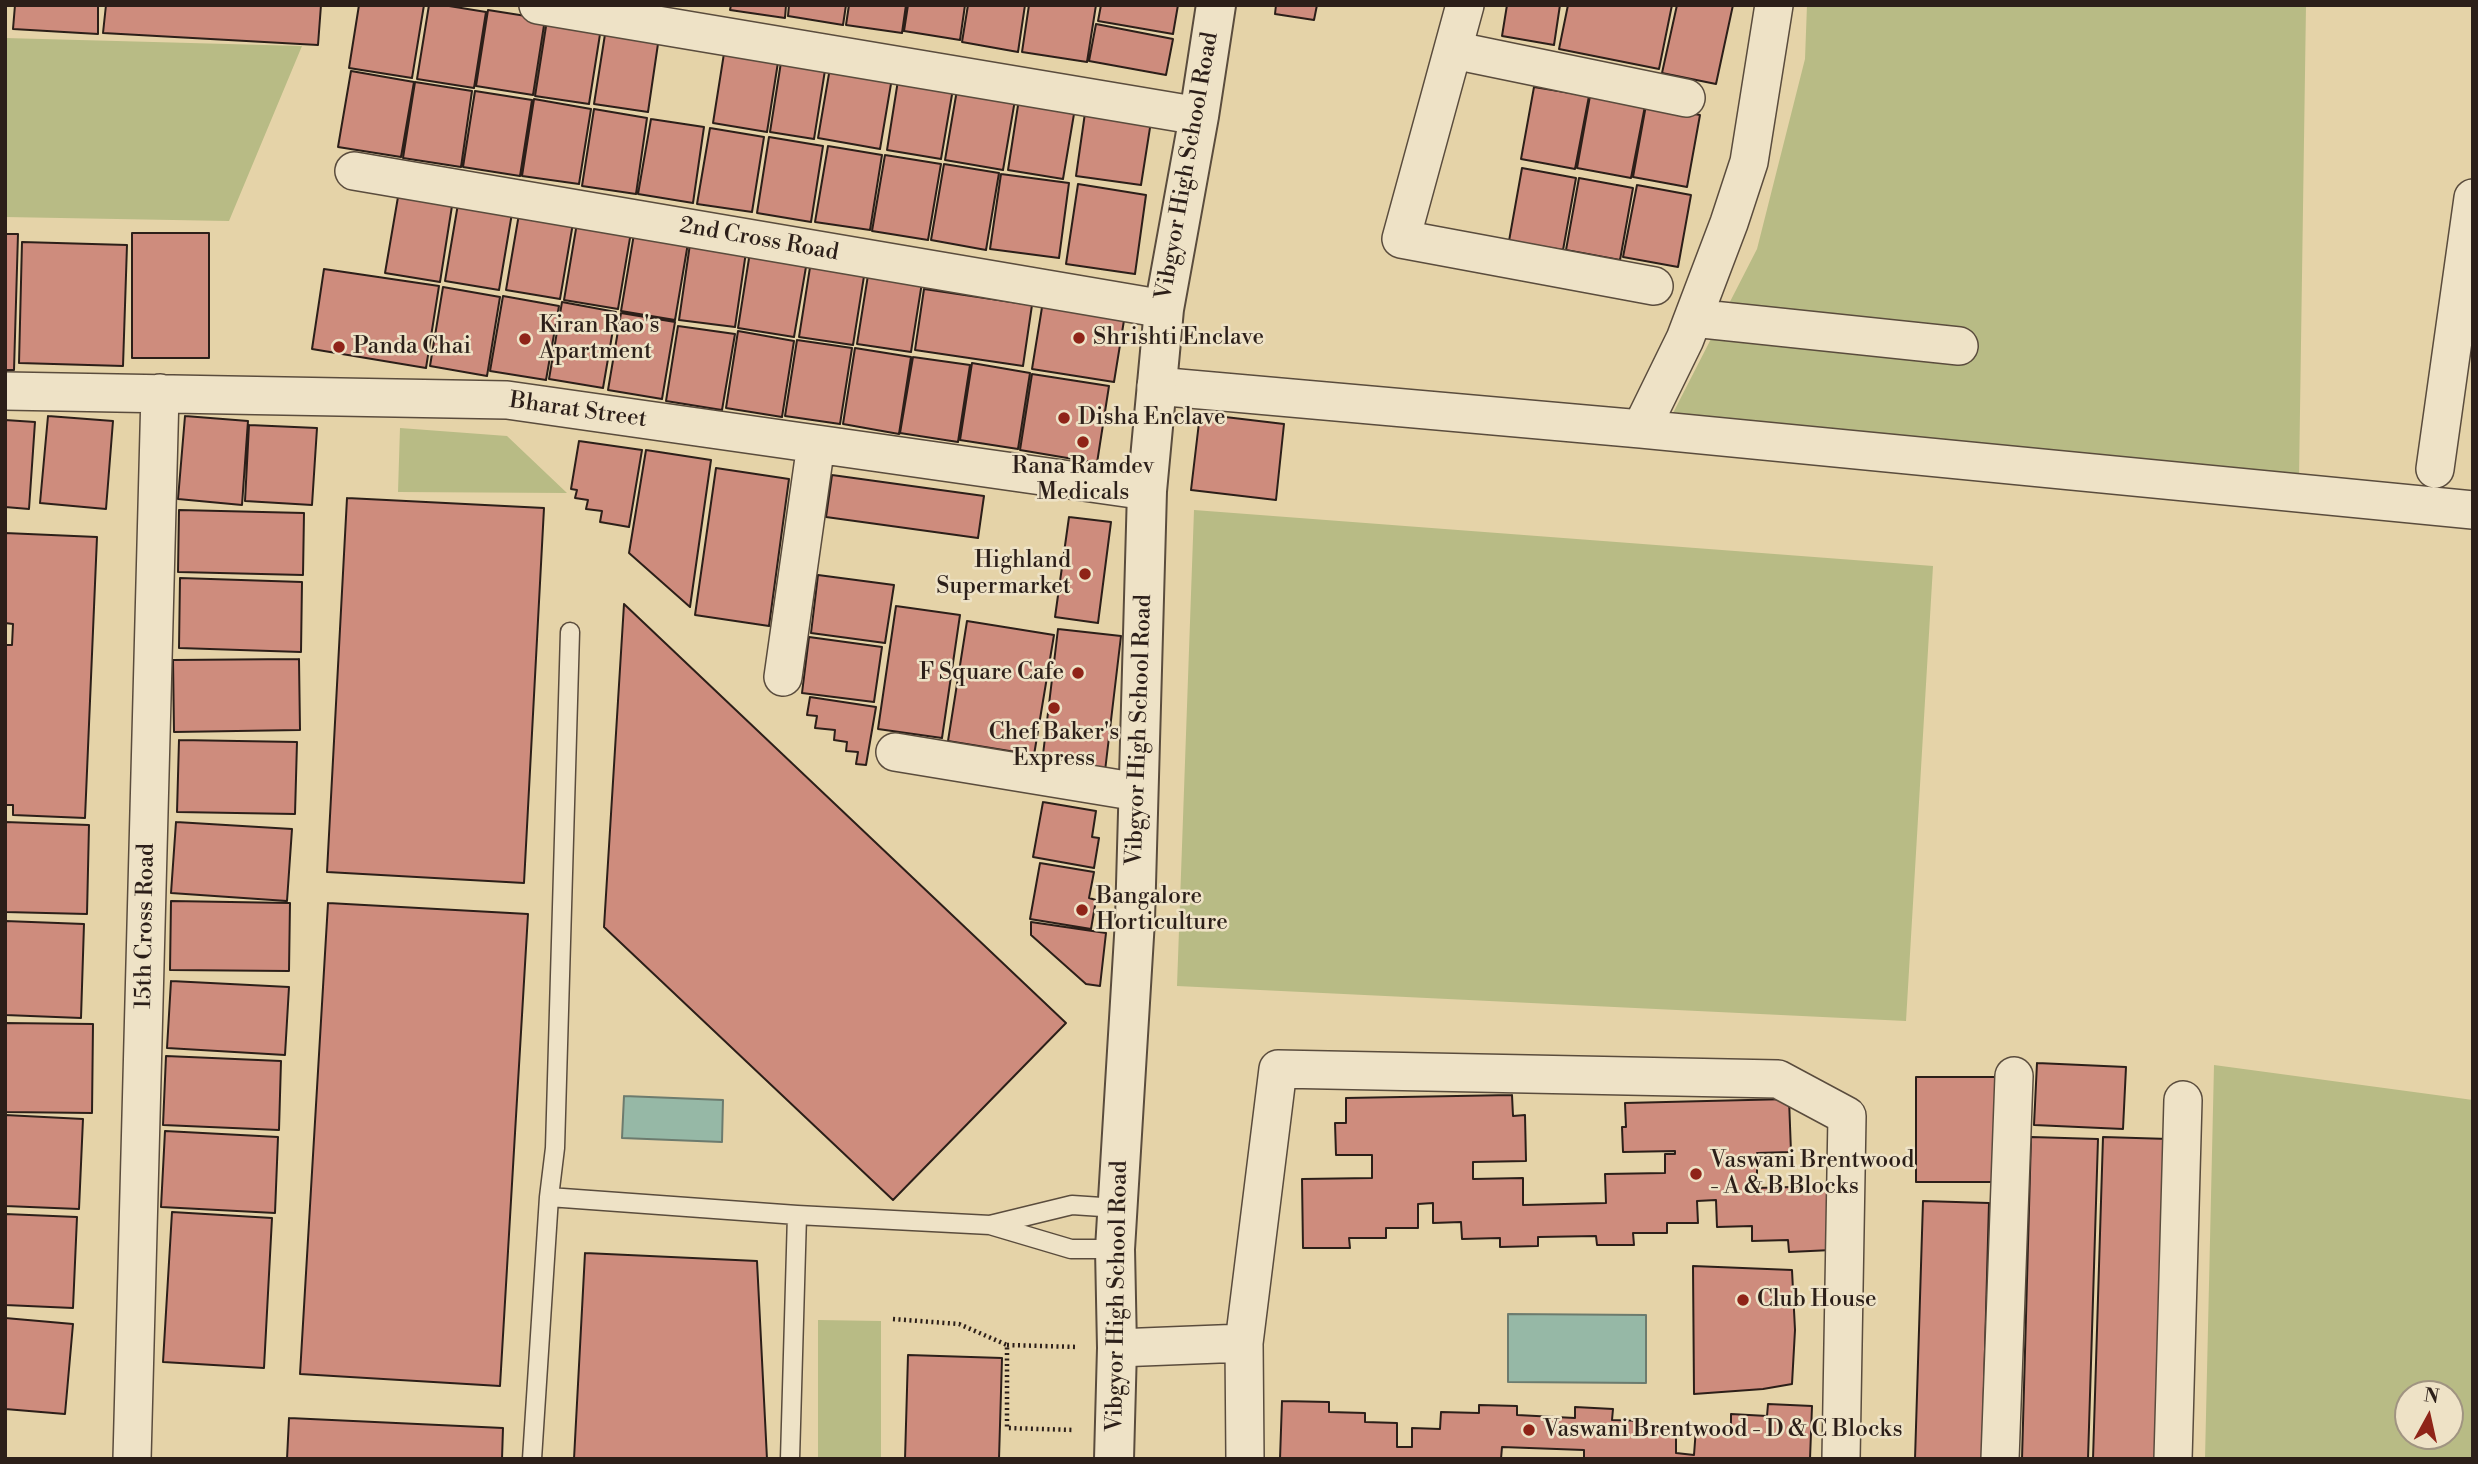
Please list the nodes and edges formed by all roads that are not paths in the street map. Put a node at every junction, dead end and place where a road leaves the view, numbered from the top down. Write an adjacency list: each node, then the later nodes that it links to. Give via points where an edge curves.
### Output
1 (538, 5): 7 (street)
2 (1216, 5): 7 (street, Vibgyor High School Road)
3 (1465, 5): 5 (street)
4 (1774, 5): 12 (street, via 1749,162)
5 (1453, 50): 6 (street); 10 (street, via 1401,239)
6 (1686, 98)
7 (1199, 116): 11 (street, Vibgyor High School Road)
8 (354, 171): 11 (street, 2nd Cross Road)
9 (2473, 198): 19 (street)
10 (1654, 286)
11 (1164, 309): 14 (street, Vibgyor High School Road)
12 (1693, 318): 13 (street); 17 (street)
13 (1959, 346)
14 (1156, 386): 17 (street); 20 (street, Vibgyor High School Road)
15 (5, 391): 16 (street, Bharat Street)
16 (160, 393): 18 (street, Bharat Street, via 507,400); 38 (street, 15th Cross Road)
17 (1641, 429): 21 (street)
18 (816, 444): 20 (street, Bharat Street); 23 (street)
19 (2435, 468)
20 (1147, 491): 25 (street, Vibgyor High School Road)
21 (2473, 510)
22 (570, 632): 30 (lane, via 555,1148)
23 (783, 677)
24 (895, 752): 25 (street)
25 (1138, 792): 31 (street, Vibgyor High School Road)
26 (1500, 1048): 27 (street, via 1281,1048)
27 (1278, 1069): 35 (street); 42 (street, via 1778,1079 1847,1116)
28 (2014, 1076): 43 (street)
29 (2183, 1100): 44 (street)
30 (549, 1197): 32 (lane); 39 (lane)
31 (1117, 1208): 33 (lane, via 1072,1205); 34 (street, Vibgyor High School Road)
32 (797, 1215): 33 (lane); 40 (lane)
33 (990, 1225): 34 (lane, via 1071,1249)
34 (1115, 1249): 36 (street, Vibgyor High School Road)
35 (1244, 1343): 36 (street); 41 (street)
36 (1117, 1348): 37 (street, Vibgyor High School Road)
37 (1115, 1444)
38 (132, 1459)
39 (532, 1459)
40 (789, 1459)
41 (1245, 1459)
42 (1841, 1459)
43 (2000, 1459)
44 (2173, 1459)

